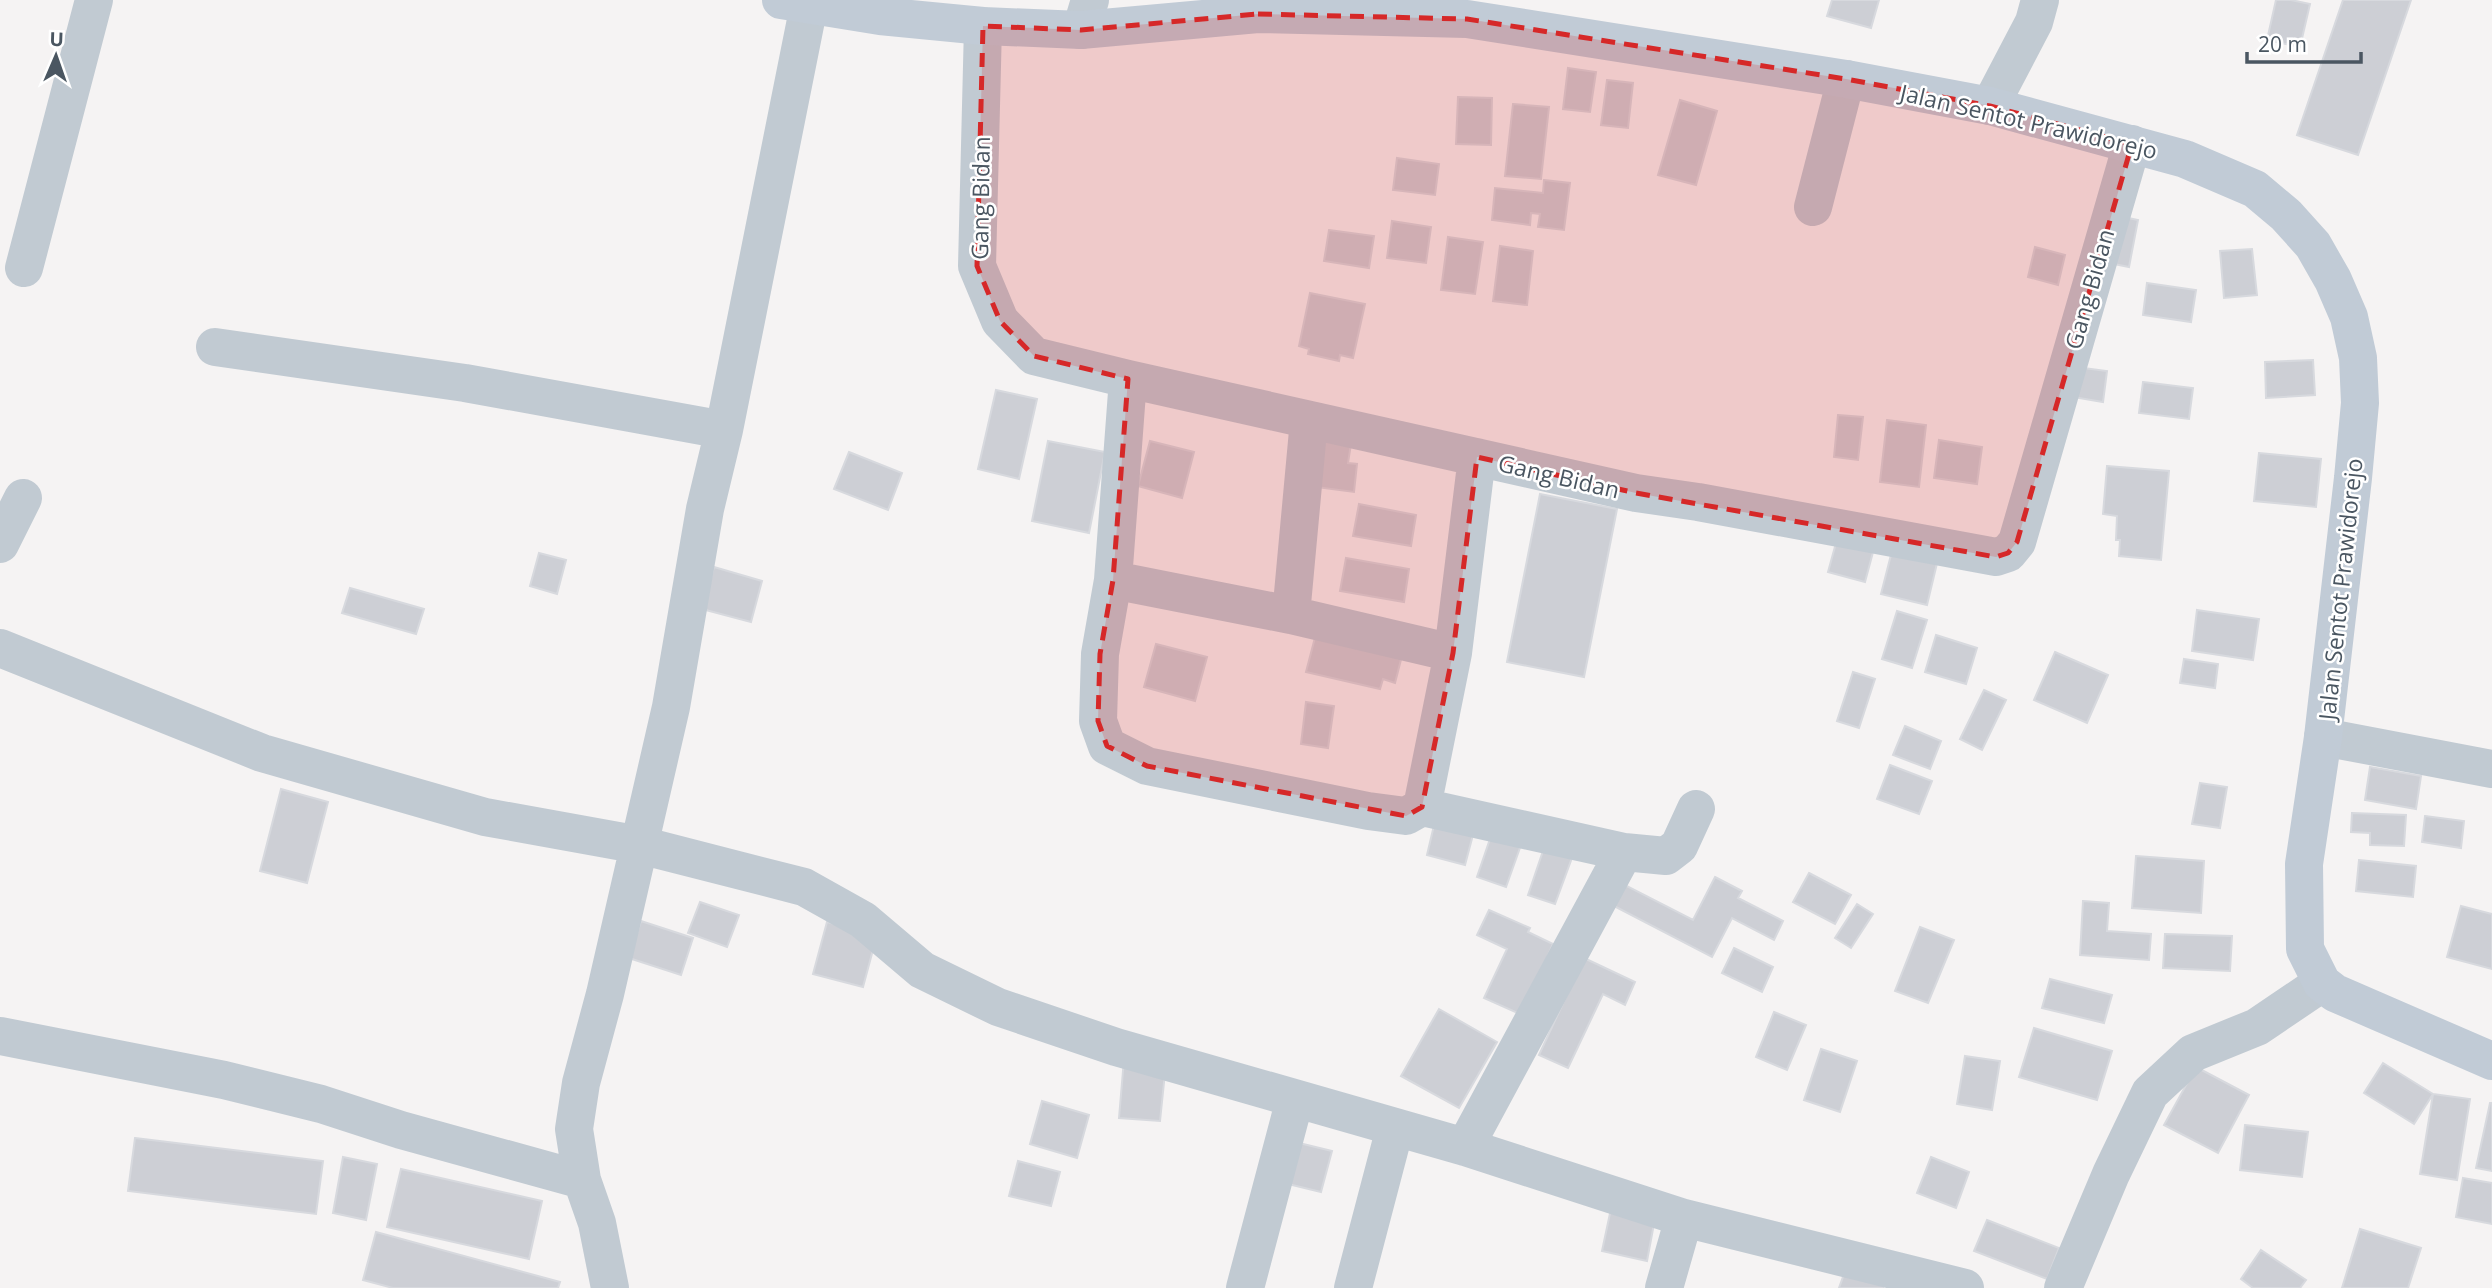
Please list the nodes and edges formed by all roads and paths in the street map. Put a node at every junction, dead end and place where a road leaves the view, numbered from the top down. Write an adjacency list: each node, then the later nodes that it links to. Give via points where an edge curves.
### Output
1 (93, 0): 12 (street)
2 (2040, 0): 9 (street, via 2034,22)
3 (795, 2): 7 (main road, Jalan Sentot Prawidorejo); 16 (street)
4 (1259, 7): 5 (main road, Jalan Sentot Prawidorejo); 6 (main road, Jalan Sentot Prawidorejo)
5 (1390, 9): 8 (main road, Jalan Sentot Prawidorejo)
6 (1085, 15): 7 (main road, Jalan Sentot Prawidorejo)
7 (983, 26): 14 (street, Gang Bidan, via 977,266 1000,321 1034,356)
8 (1846, 79): 9 (main road, Jalan Sentot Prawidorejo); 11 (street)
9 (1990, 106): 10 (main road, Jalan Sentot Prawidorejo)
10 (2132, 144): 17 (street, Gang Bidan, via 2017,542 2008,553 1996,557 1636,493); 24 (main road, Jalan Sentot Prawidorejo, via 2185,159 2255,189 2313,245 2350,317 2360,403)
11 (1813, 207)
12 (24, 268)
13 (215, 347): 16 (street, via 465,383)
14 (1128, 379): 15 (street, Gang Bidan); 20 (street)
15 (1309, 420): 17 (street, Gang Bidan); 21 (street)
16 (724, 430): 28 (street)
17 (1477, 457): 23 (street)
18 (23, 498): 19 (street)
19 (0, 544)
20 (1113, 580): 21 (street); 26 (street, via 1100,654 1098,721 1107,746 1147,766 1368,811 1406,816)
21 (1290, 615): 23 (street)
22 (0, 648): 28 (street, via 262,753 485,817)
23 (1453, 653): 26 (street)
24 (2323, 737): 25 (street); 30 (main road, Jalan Sentot Prawidorejo, via 2304,864 2305,949)
25 (2492, 769)
26 (1422, 807): 29 (street)
27 (1696, 809): 29 (street, via 1679,846 1666,856)
28 (640, 845): 33 (street, via 804,887 863,920 922,970 998,1007); 36 (street, via 581,1083 574,1129)
29 (1623, 852): 35 (street)
30 (2322, 983): 32 (main road, via 2371,1010); 43 (street, via 2257,1027 2193,1053 2150,1093)
31 (0, 1036): 36 (street, via 225,1080)
32 (2492, 1062)
33 (1294, 1099): 34 (street); 39 (street)
34 (1395, 1128): 35 (street); 40 (street)
35 (1465, 1147): 37 (street)
36 (582, 1180): 38 (street, via 597,1223)
37 (1684, 1218): 41 (street); 42 (street)
38 (610, 1288)
39 (1245, 1288)
40 (1353, 1288)
41 (1664, 1288)
42 (1965, 1288)
43 (2063, 1288)

